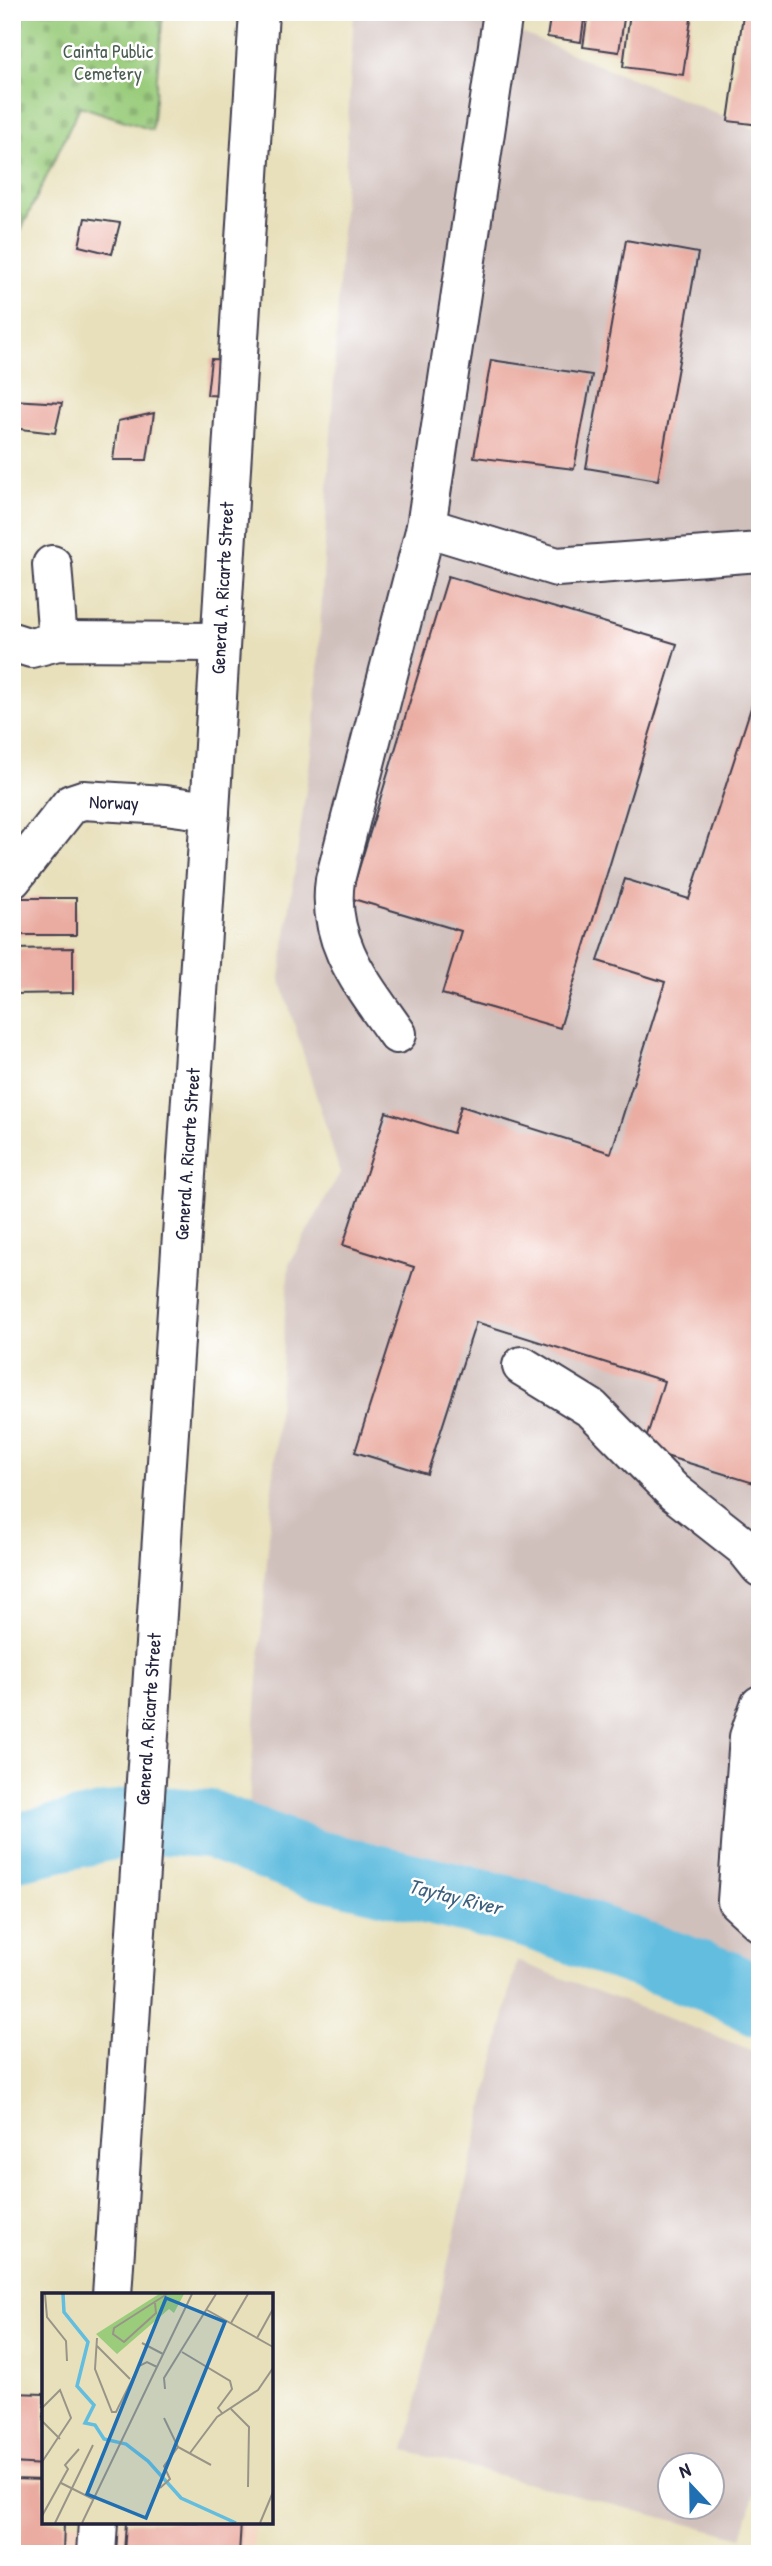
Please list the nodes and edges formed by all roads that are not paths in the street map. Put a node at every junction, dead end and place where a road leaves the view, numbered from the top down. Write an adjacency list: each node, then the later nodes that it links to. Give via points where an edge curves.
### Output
1 (259, 12): 6 (street, General A. Ricarte Street)
2 (503, 12): 3 (street)
3 (426, 527): 4 (street, via 557,566); 10 (street, via 331,906 353,970)
4 (760, 552)
5 (52, 565): 7 (street)
6 (219, 642): 7 (street); 8 (street, General A. Ricarte Street)
7 (28, 651)
8 (210, 811): 9 (street, Norway, via 97,801 71,804); 15 (street, General A. Ricarte Street)
9 (12, 879)
10 (397, 1034)
11 (522, 1366): 12 (street, via 592,1409 674,1492 744,1547)
12 (760, 1567)
13 (760, 1705): 14 (street, via 749,1737 737,1901)
14 (760, 1922)
15 (112, 2293)
16 (98, 2524): 17 (street)
17 (96, 2554)

